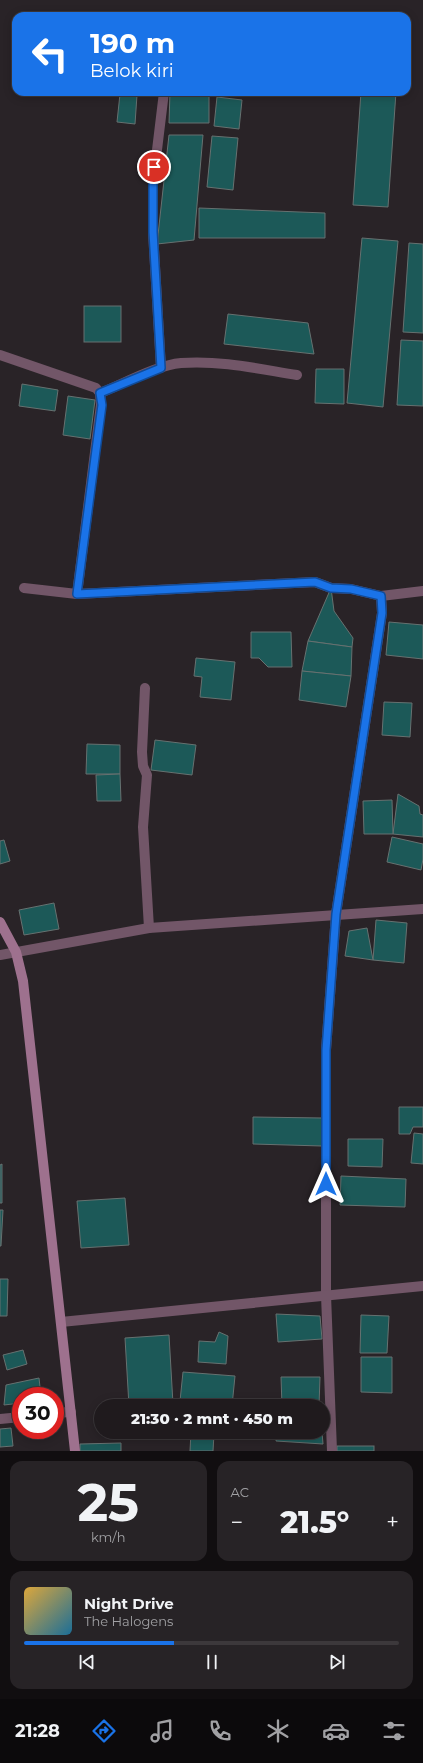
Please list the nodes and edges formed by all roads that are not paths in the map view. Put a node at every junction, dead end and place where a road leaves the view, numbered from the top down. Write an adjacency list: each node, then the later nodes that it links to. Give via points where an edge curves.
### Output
1 (164, 96): 3 (street, via 153,182 153,232)
2 (0, 355): 5 (street, via 96,388)
3 (161, 368): 4 (street, via 180,363 233,365); 5 (street)
4 (297, 375)
5 (100, 393): 8 (street, via 102,405)
6 (24, 588): 8 (street)
7 (423, 591): 9 (street)
8 (77, 594): 9 (street, via 315,582 331,588 351,589)
9 (381, 596): 12 (street, via 382,613)
10 (145, 688): 14 (street, via 142,752 147,775 143,827)
11 (423, 909): 12 (street)
12 (336, 914): 14 (street); 18 (street, via 326,1050)
13 (0, 922): 15 (main road)
14 (149, 928): 15 (street)
15 (16, 952): 16 (street); 19 (main road, via 23,981)
16 (0, 954)
17 (423, 1286): 18 (street)
18 (326, 1295): 19 (street); 25 (street)
19 (61, 1322): 21 (main road)
20 (64, 1412): 21 (street)
21 (71, 1412): 24 (main road)
22 (12, 1418): 23 (street)
23 (0, 1419)
24 (75, 1451)
25 (332, 1451)

